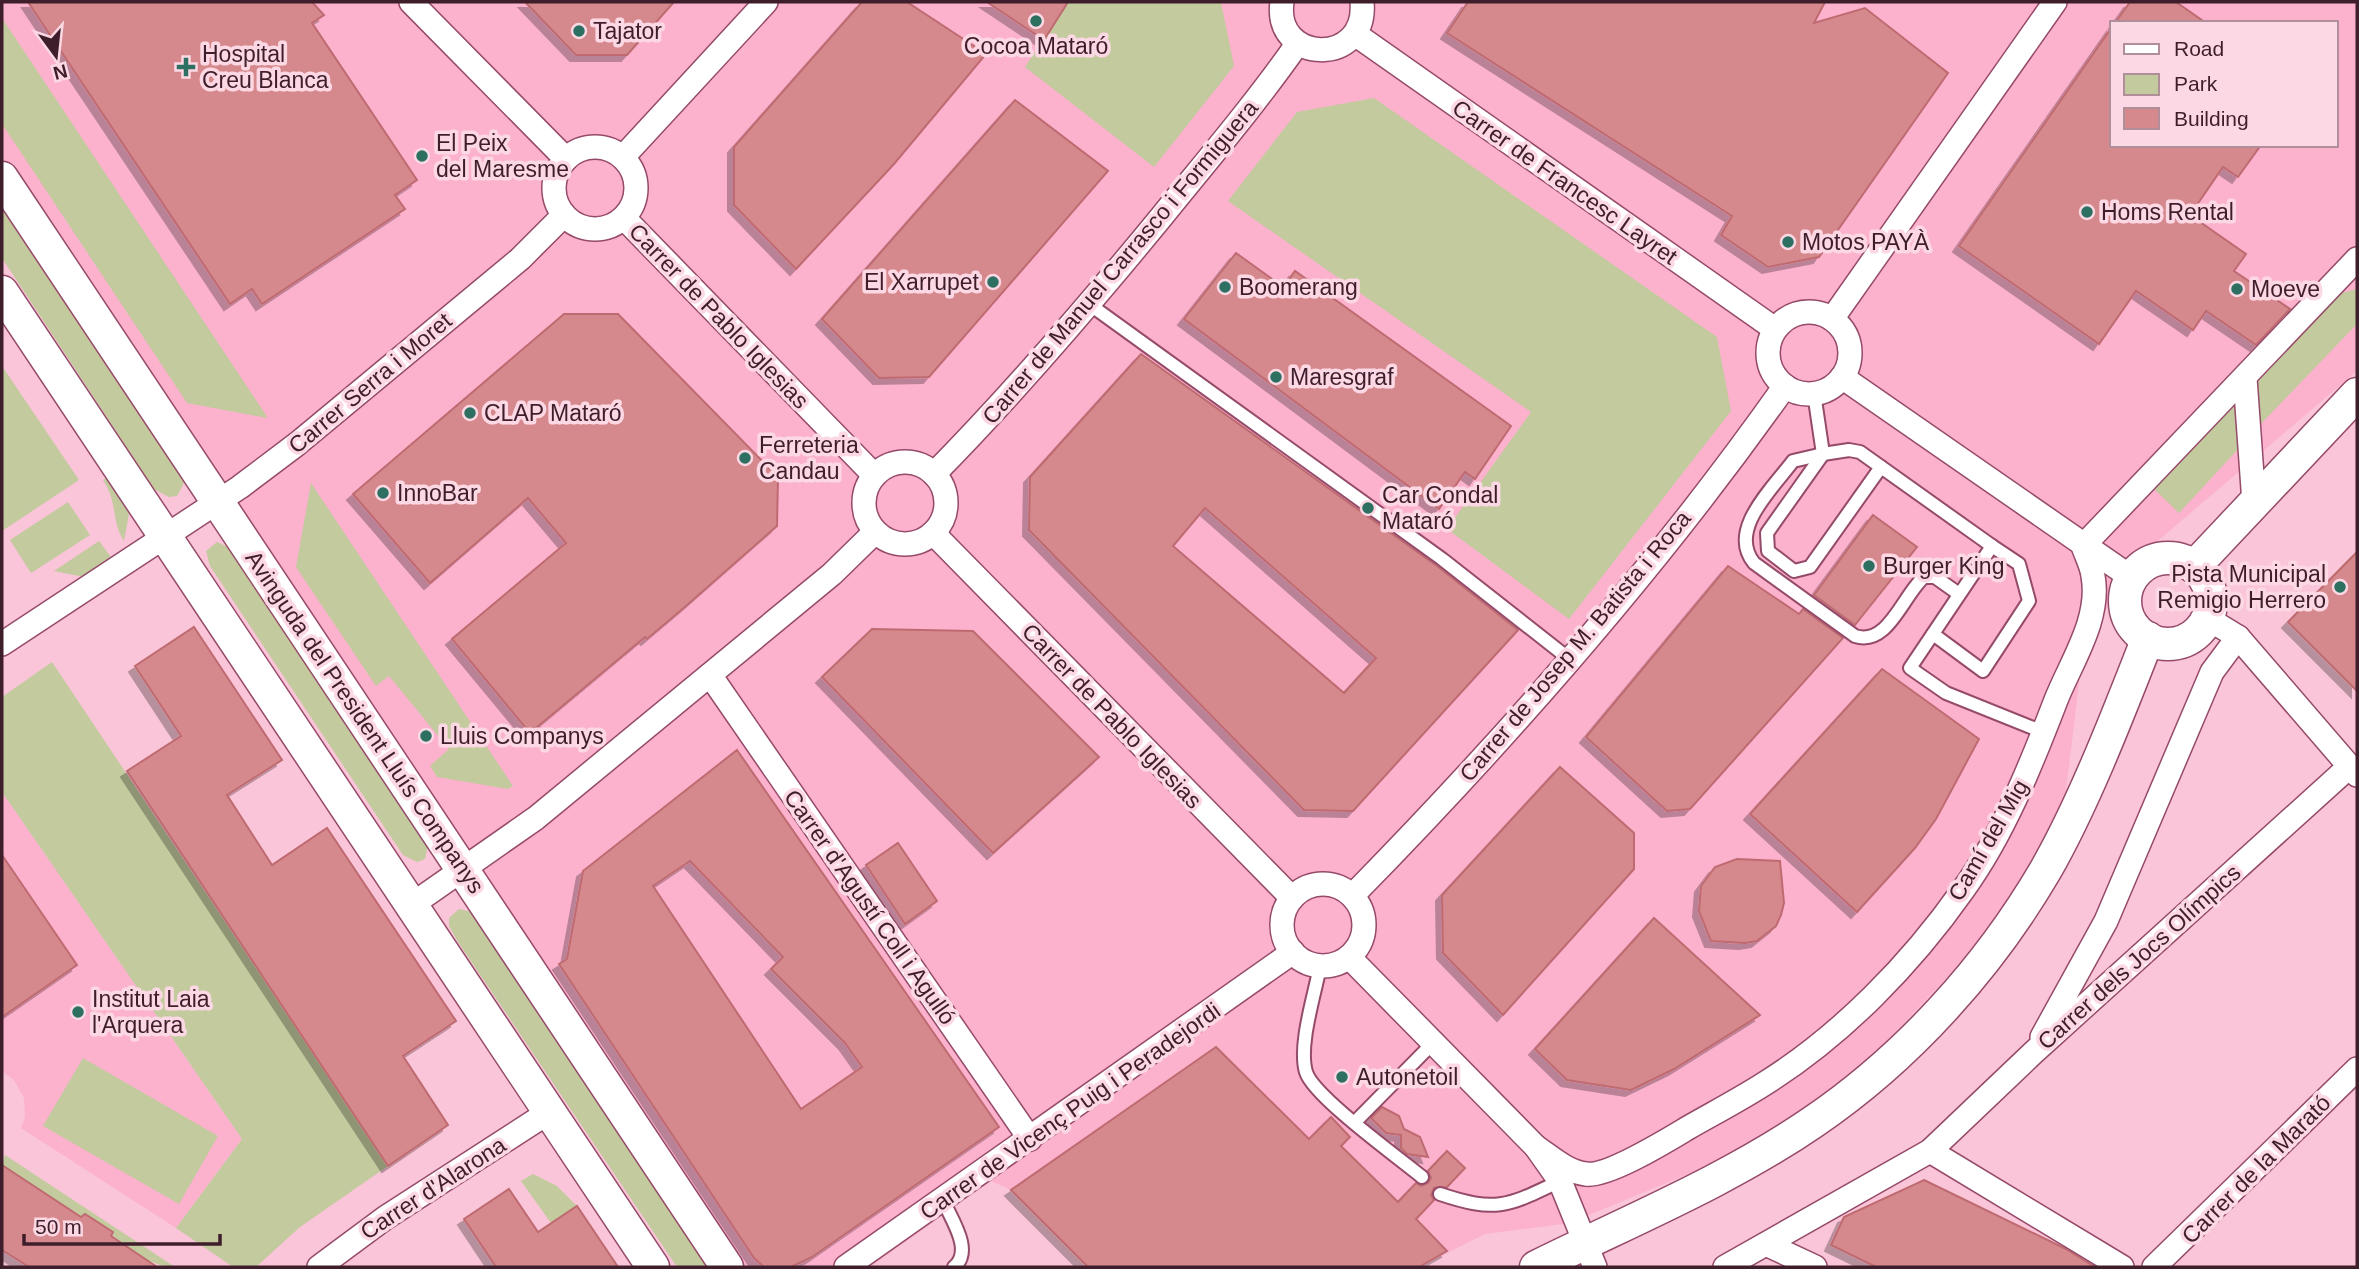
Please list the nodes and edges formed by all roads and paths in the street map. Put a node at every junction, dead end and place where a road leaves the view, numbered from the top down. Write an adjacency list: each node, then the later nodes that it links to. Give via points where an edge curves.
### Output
1 (411, 2): 9 (street)
2 (766, 2): 8 (street)
3 (1282, 2): 7 (street, via 1283,23)
4 (1362, 2): 6 (street, via 1363,14)
5 (2055, 2): 18 (street)
6 (1355, 34): 7 (street, via 1329,50 1313,50); 19 (street, Carrer de Francesc Layret)
7 (1298, 43): 17 (street, Carrer de Manuel Carrasco i Formiguera, via 1262,94)
8 (623, 157): 9 (street, via 594,147); 12 (street, via 636,180 636,194)
9 (566, 159): 11 (street, via 554,181 557,205)
10 (2, 178): 29 (street, Avinguda del President Lluís Companys)
11 (564, 215): 12 (street, via 587,228 613,225); 29 (street, Carrer Serra i Moret, via 520,259 298,444)
12 (624, 218): 28 (street, Carrer de Pablo Iglesias)
13 (2357, 259): 15 (street)
14 (2357, 282): 15 (street)
15 (2328, 289): 21 (street)
16 (2, 292): 33 (street)
17 (1089, 304): 27 (street, Carrer de Manuel Carrasco i Formiguera); 44 (lane, via 1442,559)
18 (1832, 319): 19 (street, via 1821,313 1795,314); 20 (street, via 1850,345)
19 (1775, 329): 22 (street, via 1768,360)
20 (1842, 377): 23 (street); 35 (street)
21 (2245, 377): 30 (street); 35 (street)
22 (1785, 386): 23 (street); 44 (street, Carrer de Josep M. Batista i Roca, via 1666,542)
23 (1814, 393): 25 (lane)
24 (2357, 394): 30 (street)
25 (1822, 454): 26 (lane, via 1860,452); 26 (lane, via 1767,533 1768,551 1794,570 1810,567); 38 (lane, via 1793,461 1746,528 1746,554 1754,563 1864,639 1881,633 1924,577 1935,577)
26 (1881, 467): 34 (lane)
27 (934, 474): 28 (street, via 904,462 888,465); 32 (street, via 946,497 941,522)
28 (874, 475): 31 (street, via 864,498 868,522)
29 (217, 501): 33 (street, Carrer Serra i Moret); 48 (street, Avinguda del President Lluís Companys)
30 (2254, 503): 36 (street)
31 (875, 532): 32 (street, via 885,540 910,544); 45 (street, via 832,574)
32 (933, 533): 50 (street, Carrer de Pablo Iglesias)
33 (165, 537): 43 (street, Carrer Serra i Moret); 51 (street)
34 (1992, 546): 38 (lane); 40 (lane, via 2018,564 2029,601 1983,671)
35 (2083, 546): 37 (street); 46 (street, Camí del Mig, via 2093,576 2094,602)
36 (2194, 567): 37 (street, via 2172,558 2161,559 2150,562); 39 (street, via 2203,575 2211,596)
37 (2132, 578): 42 (street, via 2127,589 2128,614 2133,626)
38 (1959, 594): 40 (lane)
39 (2207, 618): 41 (street); 42 (street, via 2200,629 2179,642)
40 (1933, 634): 46 (lane, via 1910,668 1945,693)
41 (2238, 637): 47 (street); 56 (street, via 2212,672 2106,920)
42 (2148, 638): 68 (street, via 2046,869 1986,959 1924,1028 1814,1122)
43 (2, 644)
44 (1568, 658): 49 (street, Carrer de Josep M. Batista i Roca)
45 (710, 675): 48 (street, via 536,818); 60 (street, Carrer d'Agustí Coll i Agulló)
46 (2043, 732): 61 (street, Camí del Mig, via 1998,830 1965,888 1884,983 1802,1057 1765,1084 1649,1150 1589,1175 1570,1170)
47 (2353, 771): 56 (street, Carrer dels Jocs Olímpics)
48 (463, 870): 51 (street); 71 (street, Avinguda del President Lluís Companys)
49 (1353, 895): 50 (street, via 1322,883); 53 (street, via 1365,920 1364,934)
50 (1292, 898): 52 (street, via 1282,920 1286,943)
51 (413, 904): 58 (street)
52 (1293, 952): 54 (street); 60 (street, Carrer de Vicenç Puig i Peradejordi)
53 (1349, 957): 54 (street); 55 (street)
54 (1320, 966): 59 (lane, via 1304,1054 1307,1075)
55 (1433, 1043): 59 (lane); 61 (street)
56 (2034, 1052): 62 (street, Carrer dels Jocs Olímpics)
57 (2357, 1069): 78 (street, Carrer de la Marató)
58 (549, 1112): 69 (street, Carrer d'Alarona, via 385,1218); 70 (street)
59 (1355, 1122): 63 (lane)
60 (1030, 1139): 66 (street, Carrer de Vicenç Puig i Peradejordi)
61 (1536, 1147): 64 (street)
62 (1930, 1151): 67 (street); 77 (street)
63 (1422, 1177)
64 (1560, 1181): 65 (lane, via 1499,1206); 68 (street)
65 (1440, 1194)
66 (943, 1200): 72 (street, Carrer de Vicenç Puig i Peradejordi); 73 (lane, via 964,1252)
67 (1768, 1245): 75 (street); 76 (street)
68 (1590, 1255): 74 (street)
69 (319, 1267)
70 (653, 1267)
71 (727, 1267)
72 (846, 1267)
73 (954, 1267)
74 (1536, 1267)
75 (1725, 1267)
76 (1815, 1267)
77 (2122, 1267)
78 (2154, 1267)

